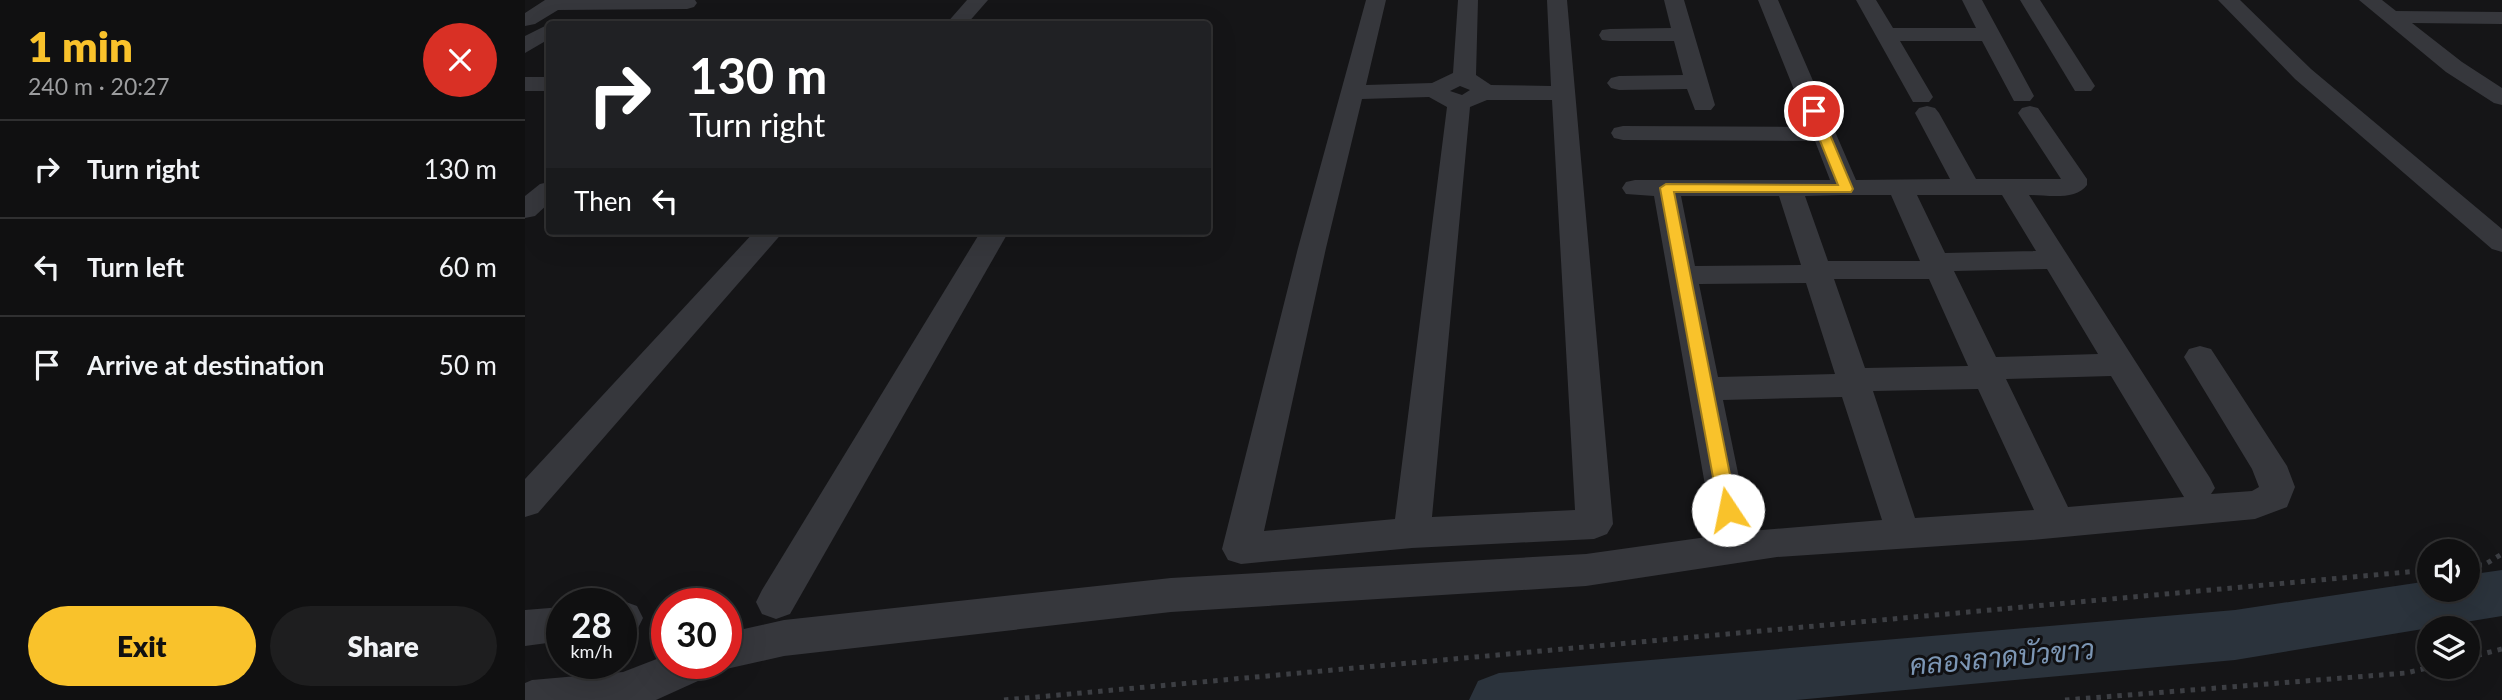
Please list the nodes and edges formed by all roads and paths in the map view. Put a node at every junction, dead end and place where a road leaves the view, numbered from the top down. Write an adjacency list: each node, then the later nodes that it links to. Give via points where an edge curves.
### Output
1 (978, 0): 18 (street)
2 (1376, 0): 31 (street)
3 (1468, 0): 30 (street)
4 (1557, 0): 32 (street)
5 (1674, 0): 20 (street)
6 (1768, 0): 36 (street)
7 (1866, 0): 23 (street)
8 (1972, 0): 21 (street)
9 (2030, 0): 29 (street)
10 (2228, 0): 45 (street, via 2303,74)
11 (2369, 0): 14 (street)
12 (591, 2): 13 (street); 16 (street, via 553,4); 17 (street)
13 (687, 3)
14 (2392, 17): 15 (street); 33 (street)
15 (2502, 18)
16 (528, 20)
17 (562, 21)
18 (958, 21)
19 (546, 32): 24 (street)
20 (1683, 34): 22 (street); 25 (street)
21 (1990, 34): 23 (street); 38 (street, via 2026,105 2074,179 2071,187)
22 (1610, 35)
23 (1885, 35): 37 (street)
24 (525, 46)
25 (1695, 82): 26 (street); 34 (street)
26 (1619, 83)
27 (525, 84): 28 (street)
28 (546, 84)
29 (2083, 86)
30 (1461, 91): 31 (street); 32 (street); 62 (street)
31 (1354, 92): 62 (street, via 1241,549)
32 (1563, 93): 62 (street, via 1594,524)
33 (2502, 99)
34 (1703, 105)
35 (1623, 133): 36 (street)
36 (1824, 134): 40 (street)
37 (1968, 188): 38 (street); 41 (street)
38 (2011, 188): 49 (street)
39 (1790, 189): 40 (street); 51 (street); 52 (street, via 1651,188)
40 (1847, 189): 41 (street)
41 (1901, 189): 50 (street)
42 (546, 193): 43 (street)
43 (525, 211)
44 (2502, 213): 45 (street)
45 (2468, 216): 48 (street)
46 (766, 235): 59 (street)
47 (993, 235): 67 (street)
48 (2502, 243)
49 (2056, 260): 50 (street); 54 (street)
50 (1938, 266): 51 (street); 55 (street)
51 (1818, 272): 52 (street); 56 (street)
52 (1683, 275): 57 (street)
53 (2200, 357): 70 (street, via 2277,486 2274,496 2255,505 1777,542 1586,570 1171,595 785,638)
54 (2121, 365): 55 (street); 58 (street)
55 (1988, 373): 56 (street); 60 (street)
56 (1855, 383): 57 (street); 61 (street)
57 (1705, 389): 63 (street)
58 (2197, 488)
59 (525, 503)
60 (2050, 506)
61 (1898, 516)
62 (1412, 533)
63 (1733, 534)
64 (2502, 554): 65 (path)
65 (2480, 565)
66 (2417, 571): 76 (path)
67 (776, 602)
68 (546, 626): 69 (street)
69 (525, 628)
70 (742, 647)
71 (2502, 649): 72 (path)
72 (2480, 655)
73 (2417, 670): 77 (path)
74 (659, 679): 75 (street, via 623,691)
75 (532, 700)
76 (1005, 700)
77 (2065, 700)

